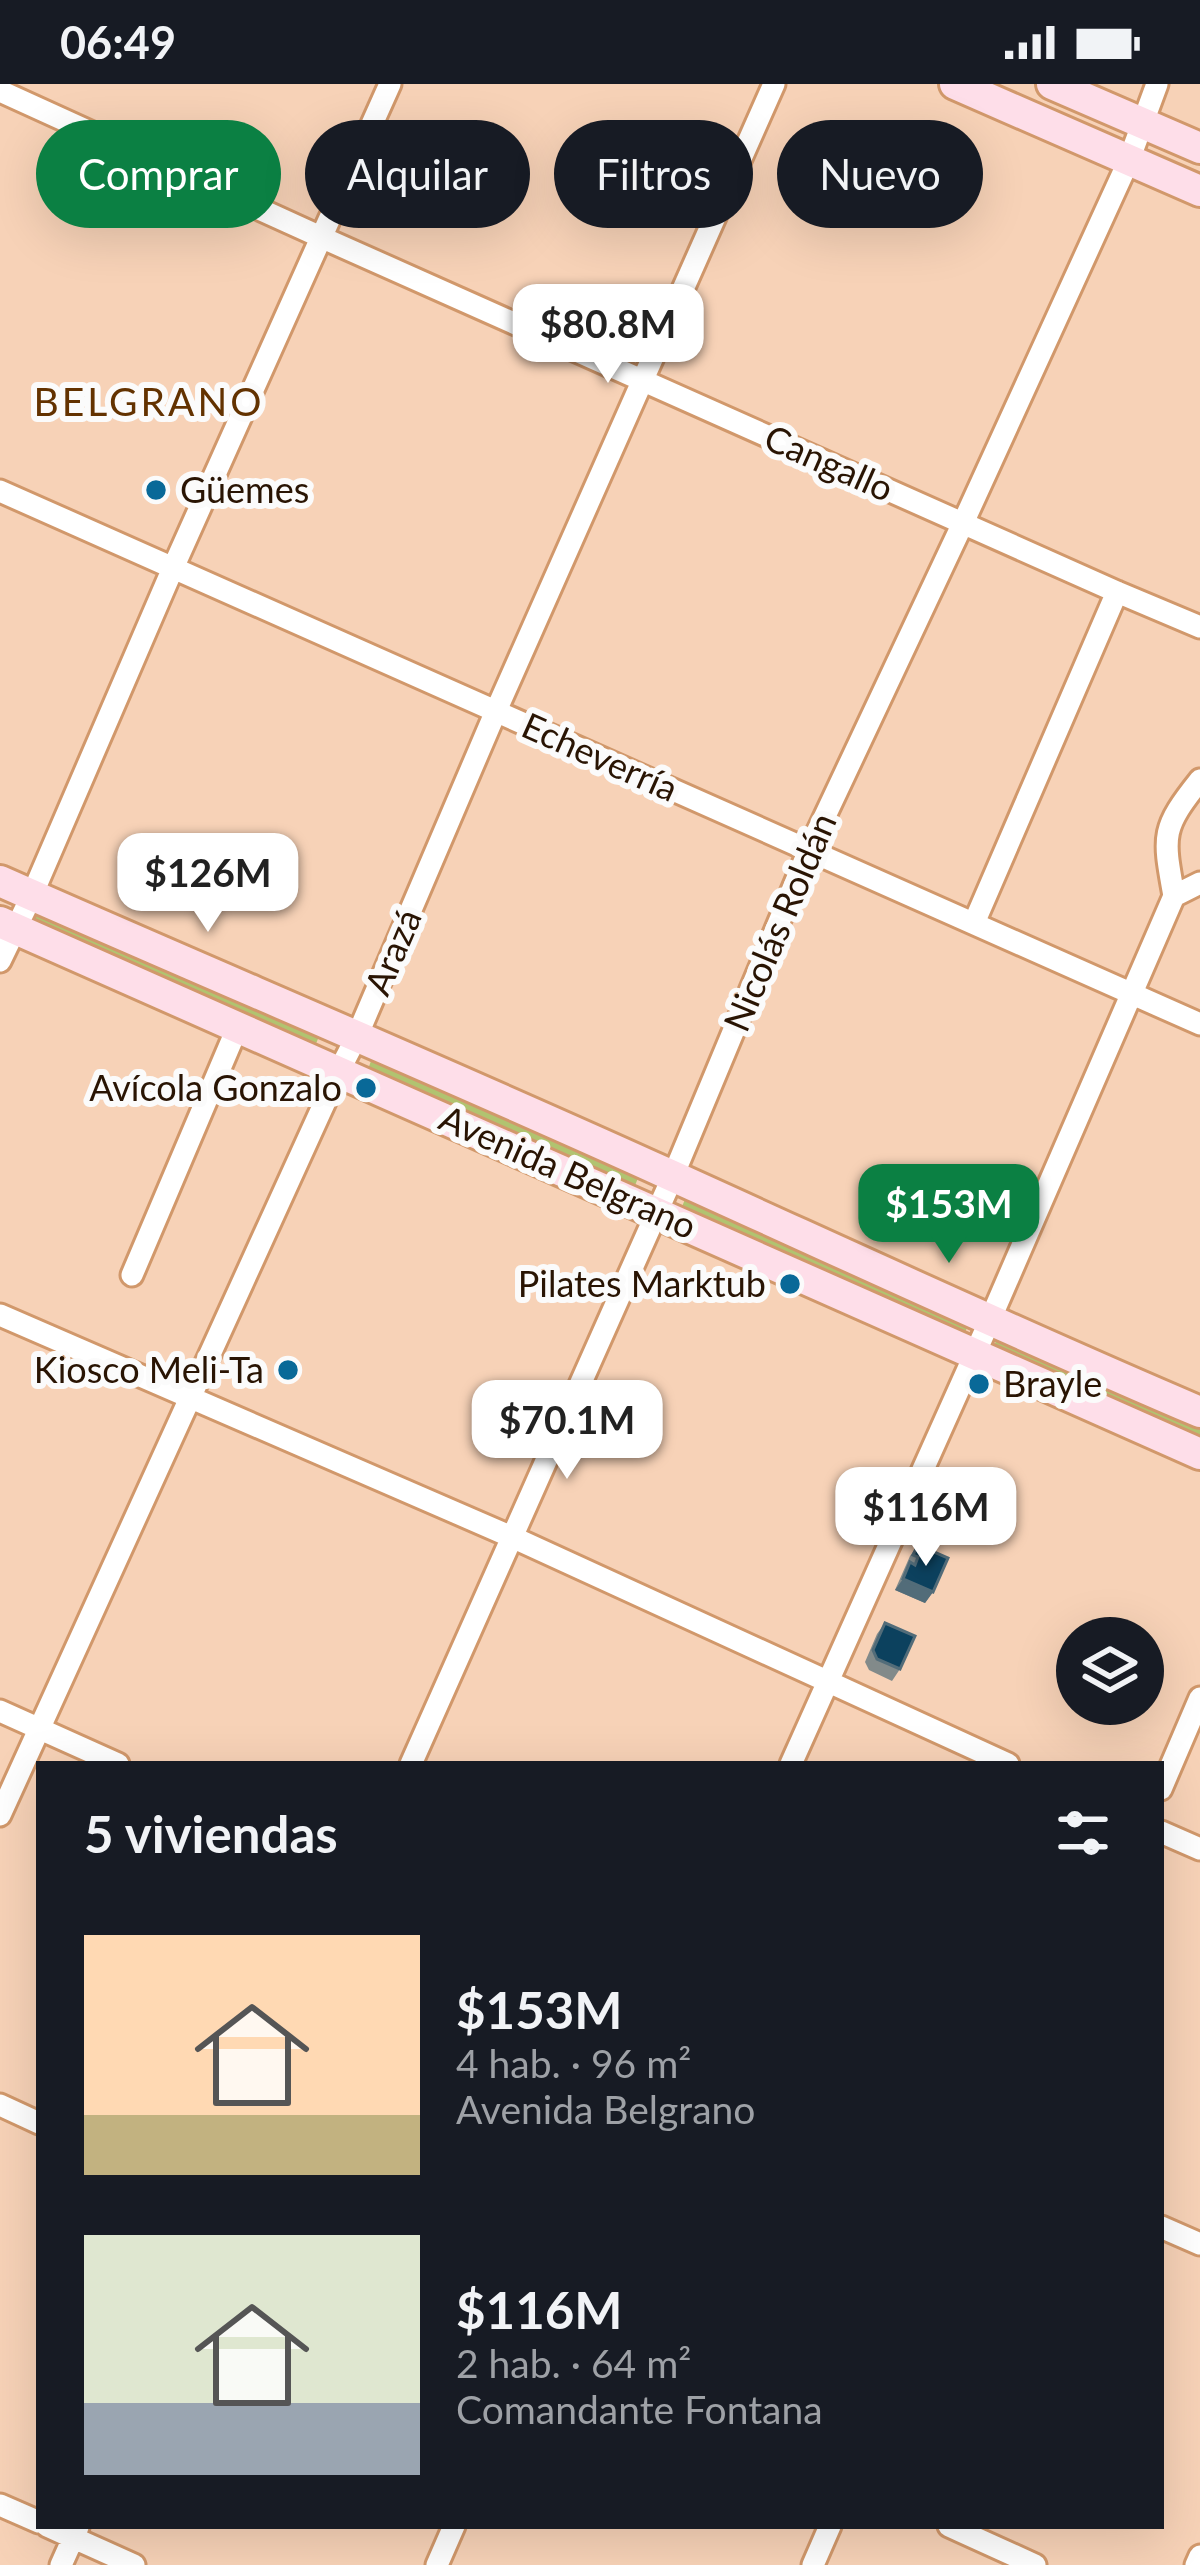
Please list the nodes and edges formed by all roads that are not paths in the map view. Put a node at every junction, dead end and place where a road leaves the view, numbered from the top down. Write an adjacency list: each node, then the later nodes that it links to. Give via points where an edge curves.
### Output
1 (390, 84): 11 (street)
2 (774, 84): 12 (street, Arazá)
3 (955, 84): 9 (main road)
4 (1052, 84): 7 (main road)
5 (1157, 84): 7 (street, Nicolás Roldán)
6 (0, 91): 11 (street, Cangallo)
7 (1141, 124): 8 (main road); 9 (street, Nicolás Roldán)
8 (1200, 148)
9 (1129, 160): 10 (main road); 14 (street, Nicolás Roldán)
10 (1200, 190)
11 (323, 238): 12 (street, Cangallo); 15 (street)
12 (642, 380): 14 (street, Cangallo); 18 (street, Arazá)
13 (0, 491): 15 (street, Echeverría)
14 (963, 523): 16 (street, Cangallo); 20 (street, Nicolás Roldán)
15 (173, 568): 18 (street, Echeverría); 23 (street)
16 (1117, 592): 17 (street, Cangallo); 25 (street)
17 (1200, 627)
18 (496, 711): 20 (street, Echeverría); 31 (street, Arazá)
19 (1200, 780): 24 (street, via 1172,815 1166,850)
20 (809, 850): 25 (street, Echeverría); 33 (street, Nicolás Roldán)
21 (0, 881): 23 (main road, Avenida Belgrano)
22 (1200, 883): 24 (street)
23 (32, 895): 26 (street); 31 (main road, Avenida Belgrano)
24 (1174, 896): 28 (street)
25 (974, 923): 28 (street, Echeverría)
26 (7, 925): 27 (street); 30 (main road, Avenida Belgrano)
27 (0, 961)
28 (1132, 994): 29 (street, Echeverría); 37 (street)
29 (1200, 1024)
30 (238, 1026): 32 (main road, Avenida Belgrano); 35 (street)
31 (357, 1036): 32 (street, Arazá); 33 (main road, Avenida Belgrano)
32 (339, 1071): 34 (main road, Avenida Belgrano); 39 (street, Arazá)
33 (673, 1176): 34 (street, Nicolás Roldán); 37 (main road, Avenida Belgrano)
34 (655, 1210): 38 (main road, Avenida Belgrano); 42 (street, Nicolás Roldán)
35 (132, 1275)
36 (0, 1315): 39 (street)
37 (990, 1320): 38 (street); 40 (main road, Avenida Belgrano)
38 (974, 1354): 41 (main road, Avenida Belgrano); 43 (street)
39 (190, 1399): 42 (street); 46 (street, Arazá)
40 (1200, 1412)
41 (1200, 1454)
42 (512, 1538): 43 (street); 49 (street, Nicolás Roldán)
43 (826, 1682): 47 (street); 50 (street)
44 (1200, 1698): 51 (street)
45 (0, 1712): 46 (street)
46 (38, 1728): 48 (street); 52 (street, Arazá)
47 (980, 1758)
48 (111, 1761)
49 (411, 1761)
50 (791, 1761)
51 (1164, 1782)
52 (0, 1814)
53 (1164, 1833): 54 (street)
54 (1200, 1849)
55 (0, 2105): 56 (street)
56 (36, 2121)
57 (1164, 2228): 58 (street)
58 (1200, 2244)
59 (0, 2505): 60 (street)
60 (36, 2521)
61 (453, 2529): 68 (street)
62 (829, 2529): 69 (street)
63 (956, 2529): 70 (street)
64 (75, 2532): 66 (street); 67 (street)
65 (1200, 2556): 71 (street)
66 (61, 2565)
67 (134, 2565)
68 (437, 2565)
69 (814, 2565)
70 (1036, 2565)
71 (1196, 2565)

